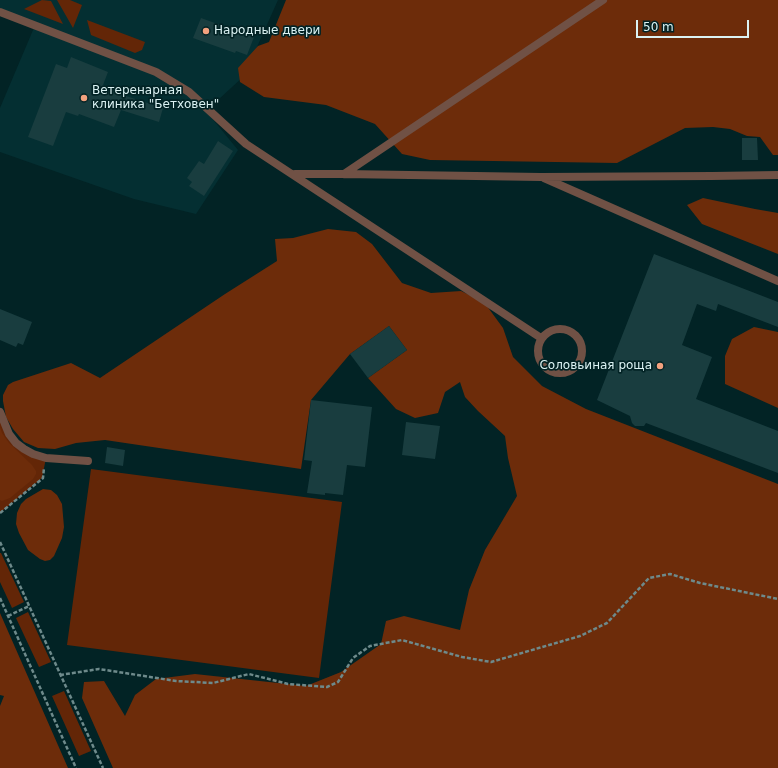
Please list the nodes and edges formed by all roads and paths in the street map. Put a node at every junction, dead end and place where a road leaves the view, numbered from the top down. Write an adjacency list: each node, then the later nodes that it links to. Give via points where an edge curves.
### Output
1 (603, 0): 4 (lane)
2 (0, 12): 3 (lane, via 156,72 190,92 246,144)
3 (294, 174): 4 (lane); 8 (lane)
4 (344, 174): 6 (lane)
5 (778, 174): 6 (lane)
6 (541, 177): 7 (lane)
7 (778, 281)
8 (541, 338): 8 (lane, via 537,349 539,359 553,372 562,374 574,369 581,360 583,347 572,331 560,328 548,331)
9 (0, 412): 10 (lane, via 9,434 24,449 46,458)
10 (88, 461)
11 (45, 465): 12 (path, via 42,478)
12 (0, 513)
13 (0, 542): 14 (path)
14 (1, 548): 17 (path)
15 (0, 598): 18 (path)
16 (778, 599): 19 (path, via 700,583 670,574 649,578 607,622 580,636 491,662 462,657 402,640 370,646 354,658 338,682 327,687 288,684 249,674 213,683 176,681 99,669)
17 (29, 606): 18 (path); 19 (path)
18 (8, 616): 20 (path)
19 (60, 675): 21 (path)
20 (76, 768)
21 (103, 768)

